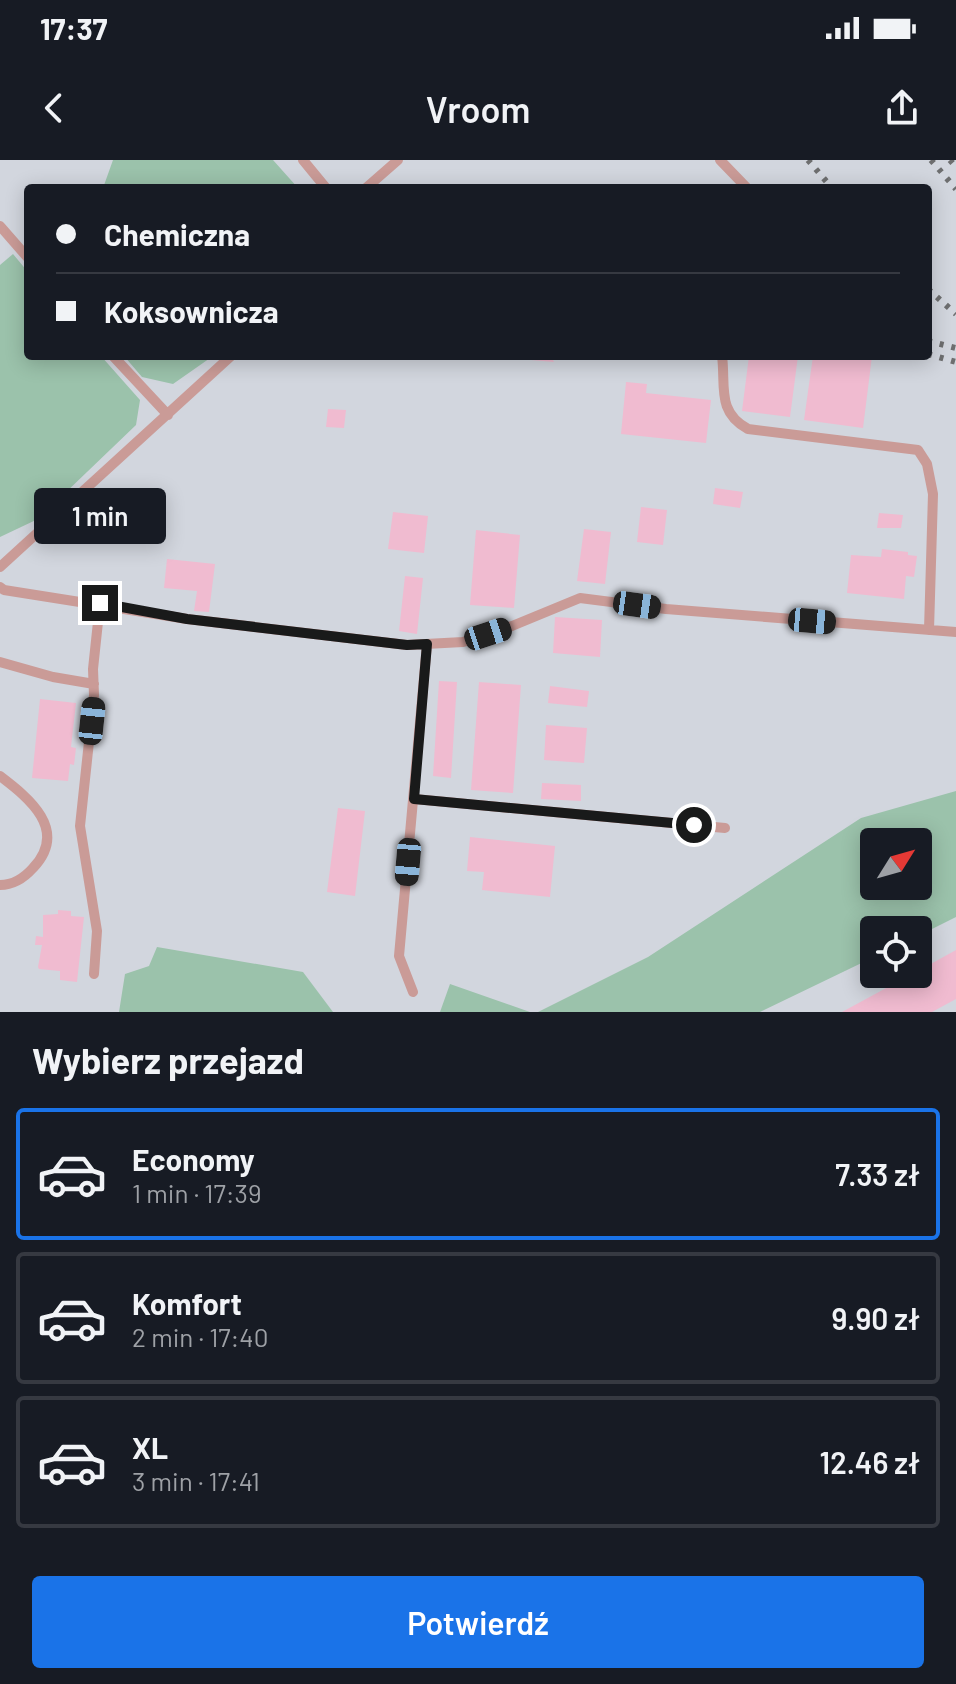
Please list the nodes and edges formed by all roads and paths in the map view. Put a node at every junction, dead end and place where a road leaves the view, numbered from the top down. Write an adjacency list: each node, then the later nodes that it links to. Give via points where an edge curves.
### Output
1 (303, 160): 4 (lane)
2 (398, 160): 5 (lane)
3 (720, 160): 6 (lane)
4 (323, 184)
5 (375, 184)
6 (743, 184)
7 (0, 226): 8 (lane)
8 (24, 253)
9 (117, 360): 12 (lane)
10 (227, 360): 12 (lane)
11 (722, 360): 16 (lane, via 726,406 736,423 748,429 918,450 927,464 933,494)
12 (168, 415): 13 (lane)
13 (0, 567)
14 (1, 593): 15 (lane)
15 (100, 603): 18 (lane, via 187,619); 20 (lane)
16 (929, 630): 17 (lane); 18 (lane, via 580,598 463,642)
17 (956, 632)
18 (427, 644): 22 (lane)
19 (0, 662): 20 (lane)
20 (94, 684): 25 (lane, via 80,826 97,931)
21 (0, 776): 24 (lane, via 38,808 47,843 40,861 25,876)
22 (414, 799): 23 (lane); 26 (lane, via 399,956)
23 (725, 828)
24 (0, 885)
25 (94, 974)
26 (413, 992)

